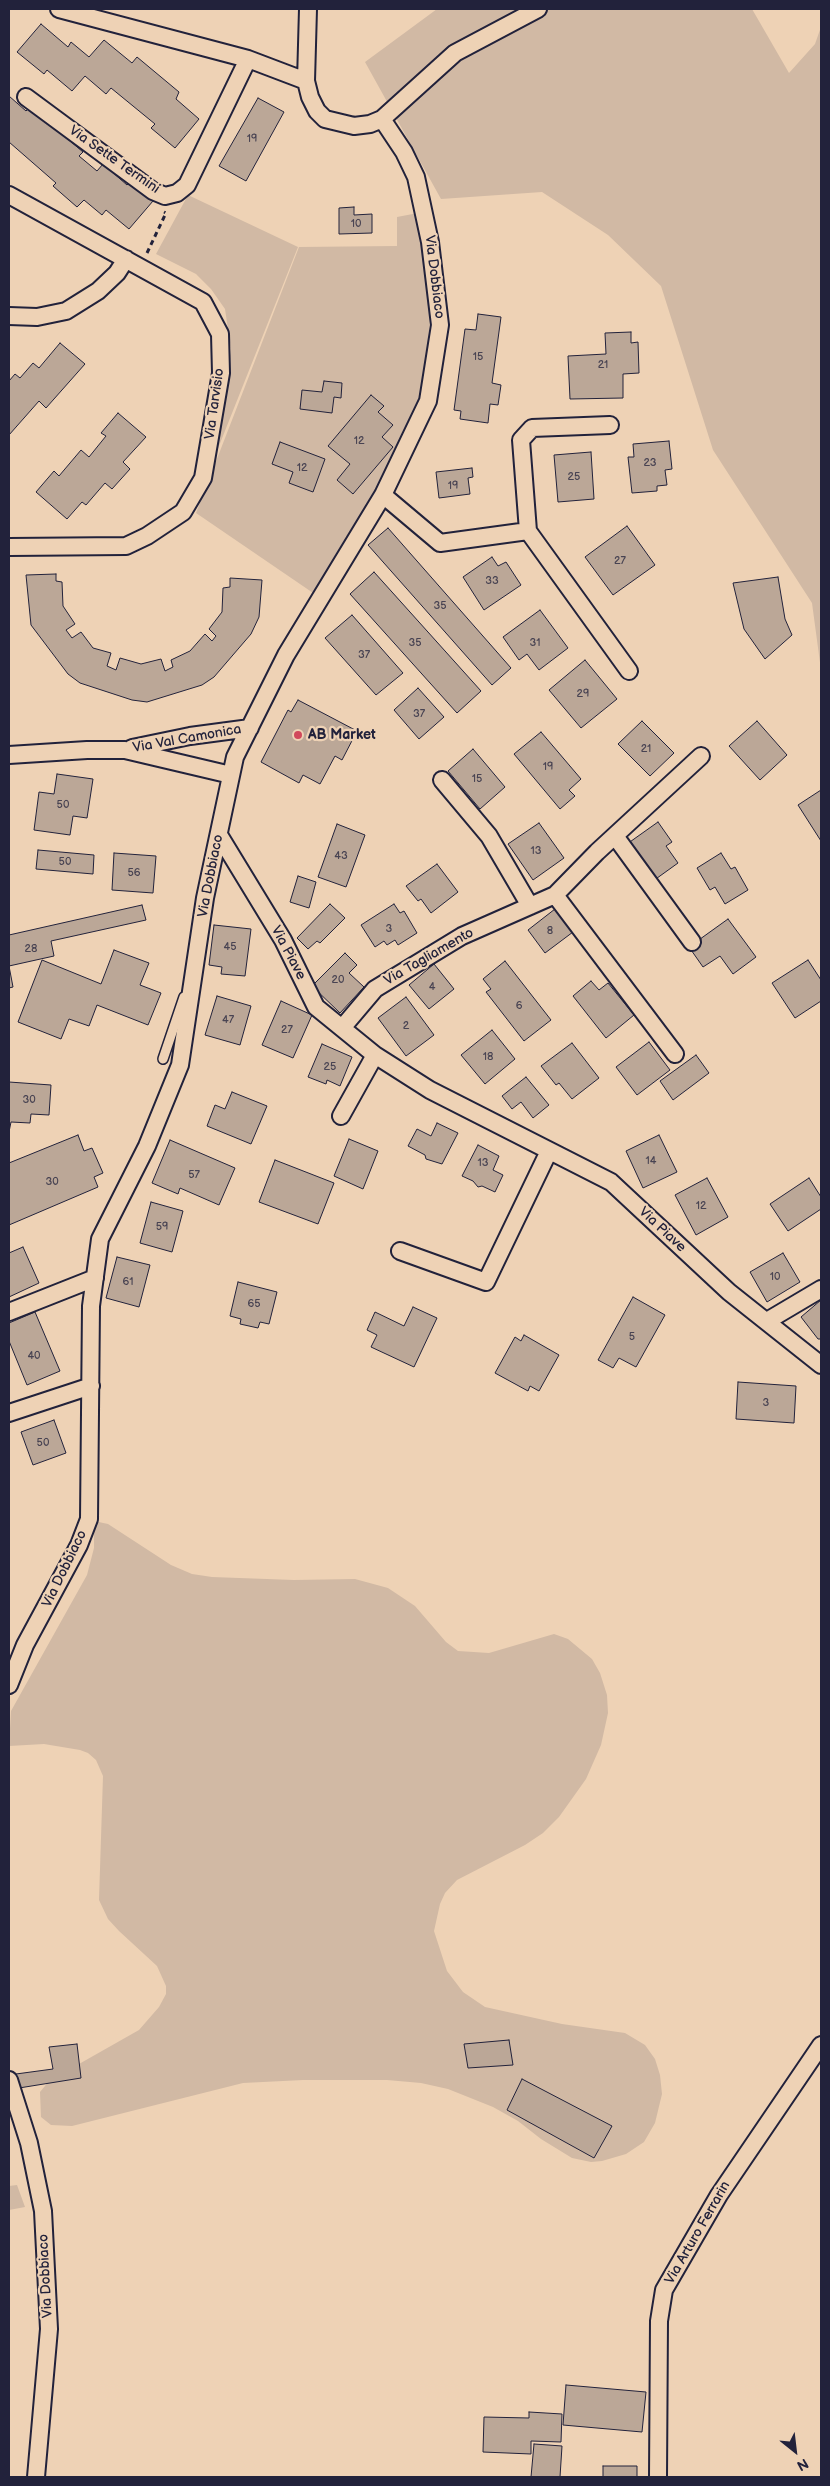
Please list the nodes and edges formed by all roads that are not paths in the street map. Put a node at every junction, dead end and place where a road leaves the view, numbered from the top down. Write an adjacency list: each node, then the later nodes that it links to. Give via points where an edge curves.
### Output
1 (59, 9): 4 (street)
2 (308, 9): 5 (street)
3 (538, 9): 7 (street, via 455,53)
4 (248, 59): 5 (street); 6 (street, Via Sette Termini, via 187,185 177,194 165,196 153,191)
5 (306, 80): 7 (street, via 310,97 325,119 354,126)
6 (26, 97)
7 (382, 119): 12 (street, Via Dobbiaco, via 404,152 422,199 440,325 428,400)
8 (9, 195): 9 (street, Via Tarvisio)
9 (126, 259): 10 (street, via 98,291 66,311 37,317); 14 (street, Via Tarvisio, via 203,302 220,334 222,373 203,478 183,512 126,546)
10 (9, 316)
11 (610, 425): 13 (street, via 532,428 520,440)
12 (383, 496): 13 (street, via 440,543); 16 (street, Via Dobbiaco, via 286,655)
13 (528, 531): 15 (street)
14 (9, 547)
15 (629, 671)
16 (250, 728): 17 (street, Via Val Camonica, via 190,736); 20 (street, Via Dobbiaco, via 235,757)
17 (125, 750): 18 (street, Via Val Camonica); 20 (street, Via Val Camonica)
18 (9, 756)
19 (701, 756): 23 (street, Via Tagliamento)
20 (231, 774): 22 (street, Via Dobbiaco)
21 (442, 780): 25 (street, via 489,836)
22 (219, 835): 27 (street, Via Dobbiaco, via 205,898); 28 (street, Via Piave, via 283,940 316,1007)
23 (615, 836): 24 (street, Via Tagliamento); 26 (street)
24 (555, 895): 25 (street, Via Tagliamento); 29 (street)
25 (530, 906): 28 (street, Via Tagliamento, via 462,936 375,989)
26 (692, 942)
27 (194, 974): 31 (lane, via 172,1027); 35 (street, Via Dobbiaco, via 180,1066 147,1146 100,1239)
28 (342, 1028): 30 (street, Via Piave)
29 (674, 1054)
30 (375, 1055): 32 (street); 33 (street, Via Piave, via 430,1090)
31 (163, 1059)
32 (341, 1116)
33 (549, 1151): 34 (street, via 486,1282); 38 (street, Via Piave, via 611,1182 729,1292)
34 (400, 1251)
35 (95, 1278): 37 (street); 40 (street, Via Dobbiaco, via 91,1306)
36 (821, 1289): 38 (street)
37 (9, 1312)
38 (767, 1321): 39 (street, Via Piave)
39 (821, 1365)
40 (91, 1386): 41 (street); 42 (street, Via Dobbiaco, via 88,1519 79,1545 25,1645)
41 (9, 1413)
42 (9, 1685)
43 (821, 2045): 46 (street, Via Arturo Ferrarin, via 724,2188 664,2290 659,2321)
44 (9, 2080): 45 (street, Via Dobbiaco, via 29,2143 43,2211 49,2329)
45 (36, 2477)
46 (658, 2477)

